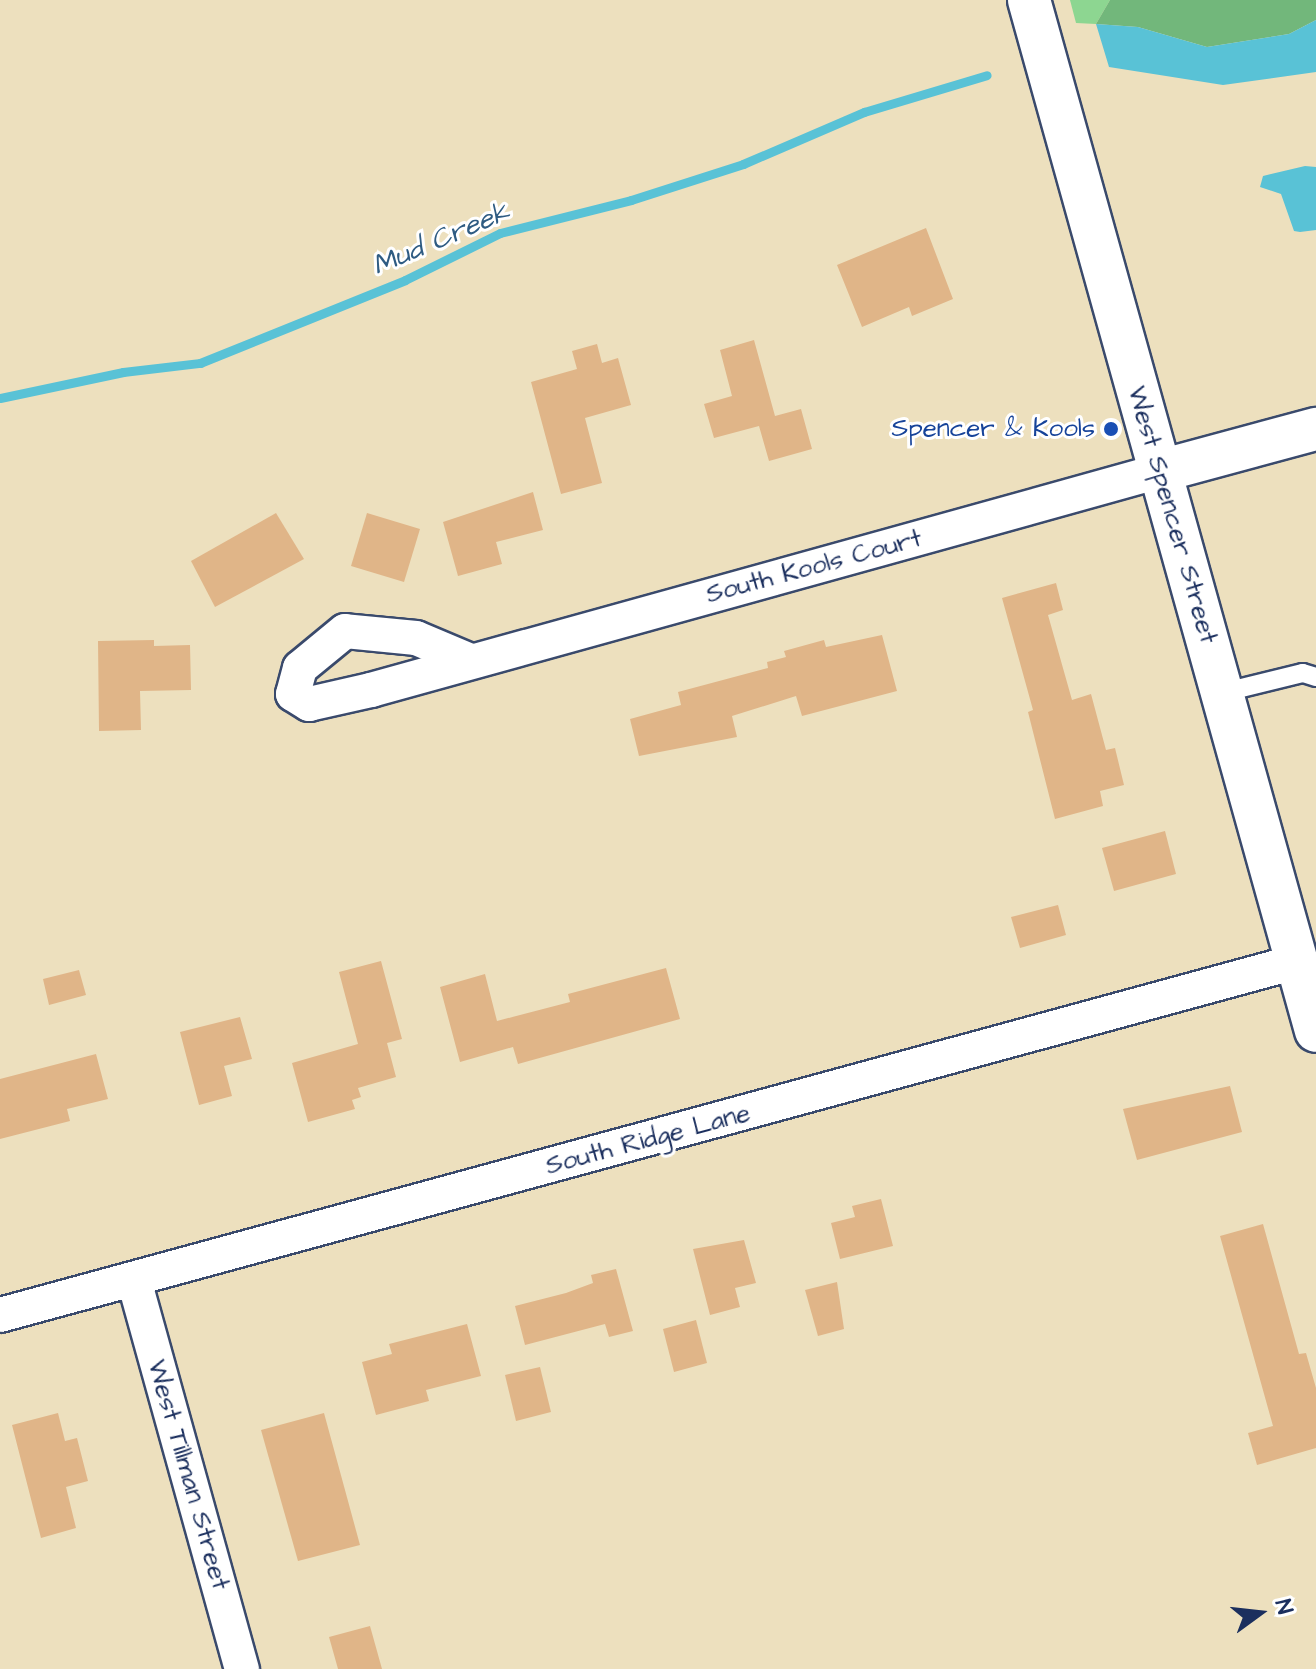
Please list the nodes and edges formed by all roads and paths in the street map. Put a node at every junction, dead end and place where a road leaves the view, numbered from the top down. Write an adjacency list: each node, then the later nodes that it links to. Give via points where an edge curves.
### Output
1 (1029, 0): 3 (street, West Spencer Street)
2 (1316, 429): 3 (street)
3 (1160, 471): 4 (street, South Kools Court); 6 (street, West Spencer Street)
4 (468, 660)
5 (1316, 677): 6 (lane, via 1303,673)
6 (1221, 693): 7 (street, West Spencer Street)
7 (1296, 962): 8 (street, West Spencer Street); 9 (street, South Ridge Lane)
8 (1316, 1030)
9 (134, 1280): 10 (street, South Ridge Lane); 11 (street, West Tillman Street)
10 (0, 1315)
11 (242, 1669)

